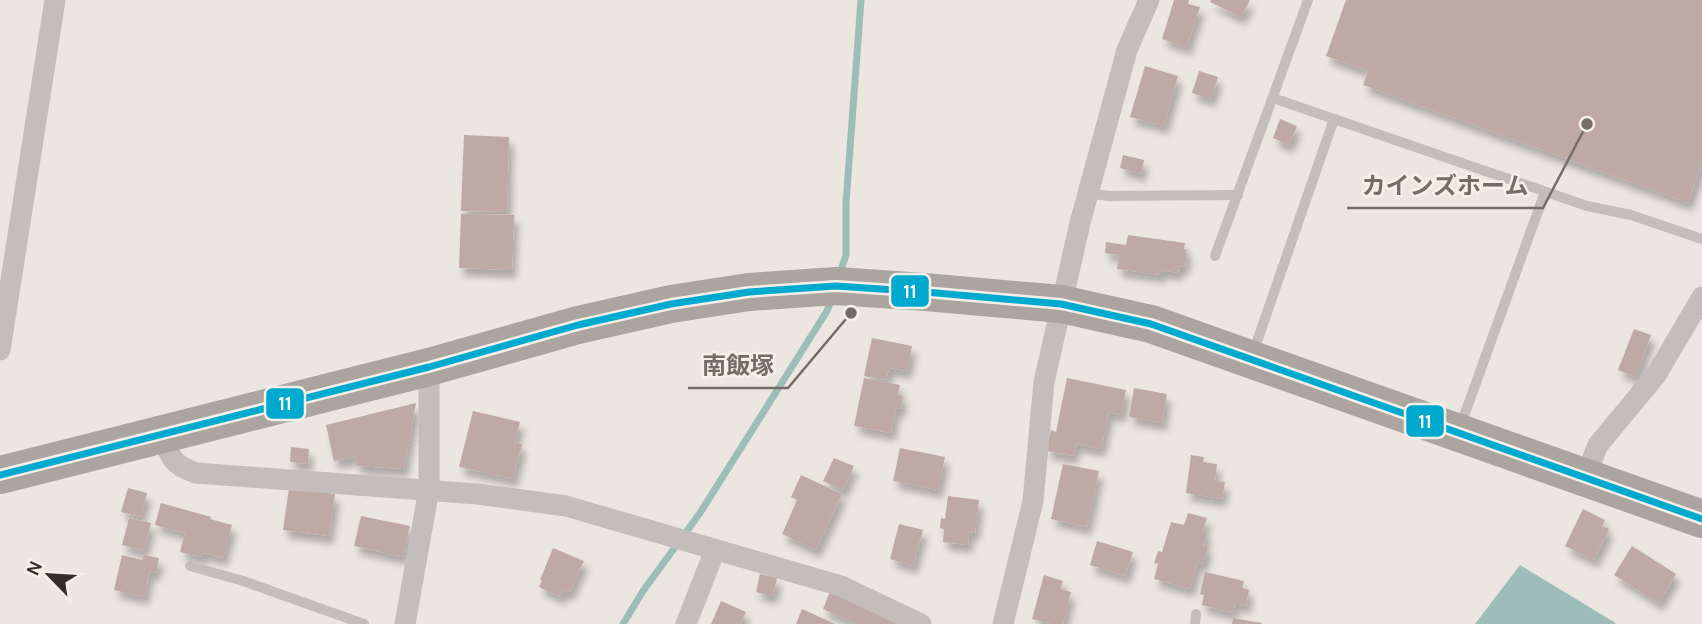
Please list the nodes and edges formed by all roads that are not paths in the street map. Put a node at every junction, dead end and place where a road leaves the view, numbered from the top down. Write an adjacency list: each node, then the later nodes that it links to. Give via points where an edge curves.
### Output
1 (55, 0): 9 (street)
2 (1149, 0): 7 (street, via 1127,50)
3 (1308, 0): 4 (lane)
4 (1273, 98): 5 (lane); 8 (lane)
5 (1334, 119): 6 (lane); 15 (lane)
6 (1545, 192): 10 (lane); 17 (lane)
7 (1088, 193): 8 (lane); 13 (street)
8 (1238, 195): 11 (lane)
9 (10, 223): 14 (street)
10 (1702, 239)
11 (1216, 256)
12 (1702, 297): 20 (street, via 1656,376 1598,445)
13 (1061, 304): 15 (highway, via 1151,324); 16 (highway, via 836,286 749,292 578,325); 29 (street, via 1044,382 1033,501)
14 (0, 350)
15 (1251, 359): 17 (highway)
16 (429, 367): 18 (highway); 21 (street)
17 (1458, 433): 20 (highway)
18 (163, 436): 19 (highway); 21 (street, via 170,457 196,473)
19 (0, 475)
20 (1585, 478): 22 (highway)
21 (429, 489): 23 (street, via 566,506); 26 (street)
22 (1702, 519)
23 (715, 550): 27 (street); 28 (street, via 841,586)
24 (190, 566): 25 (lane)
25 (364, 624)
26 (405, 624)
27 (686, 624)
28 (921, 624)
29 (1003, 624)

